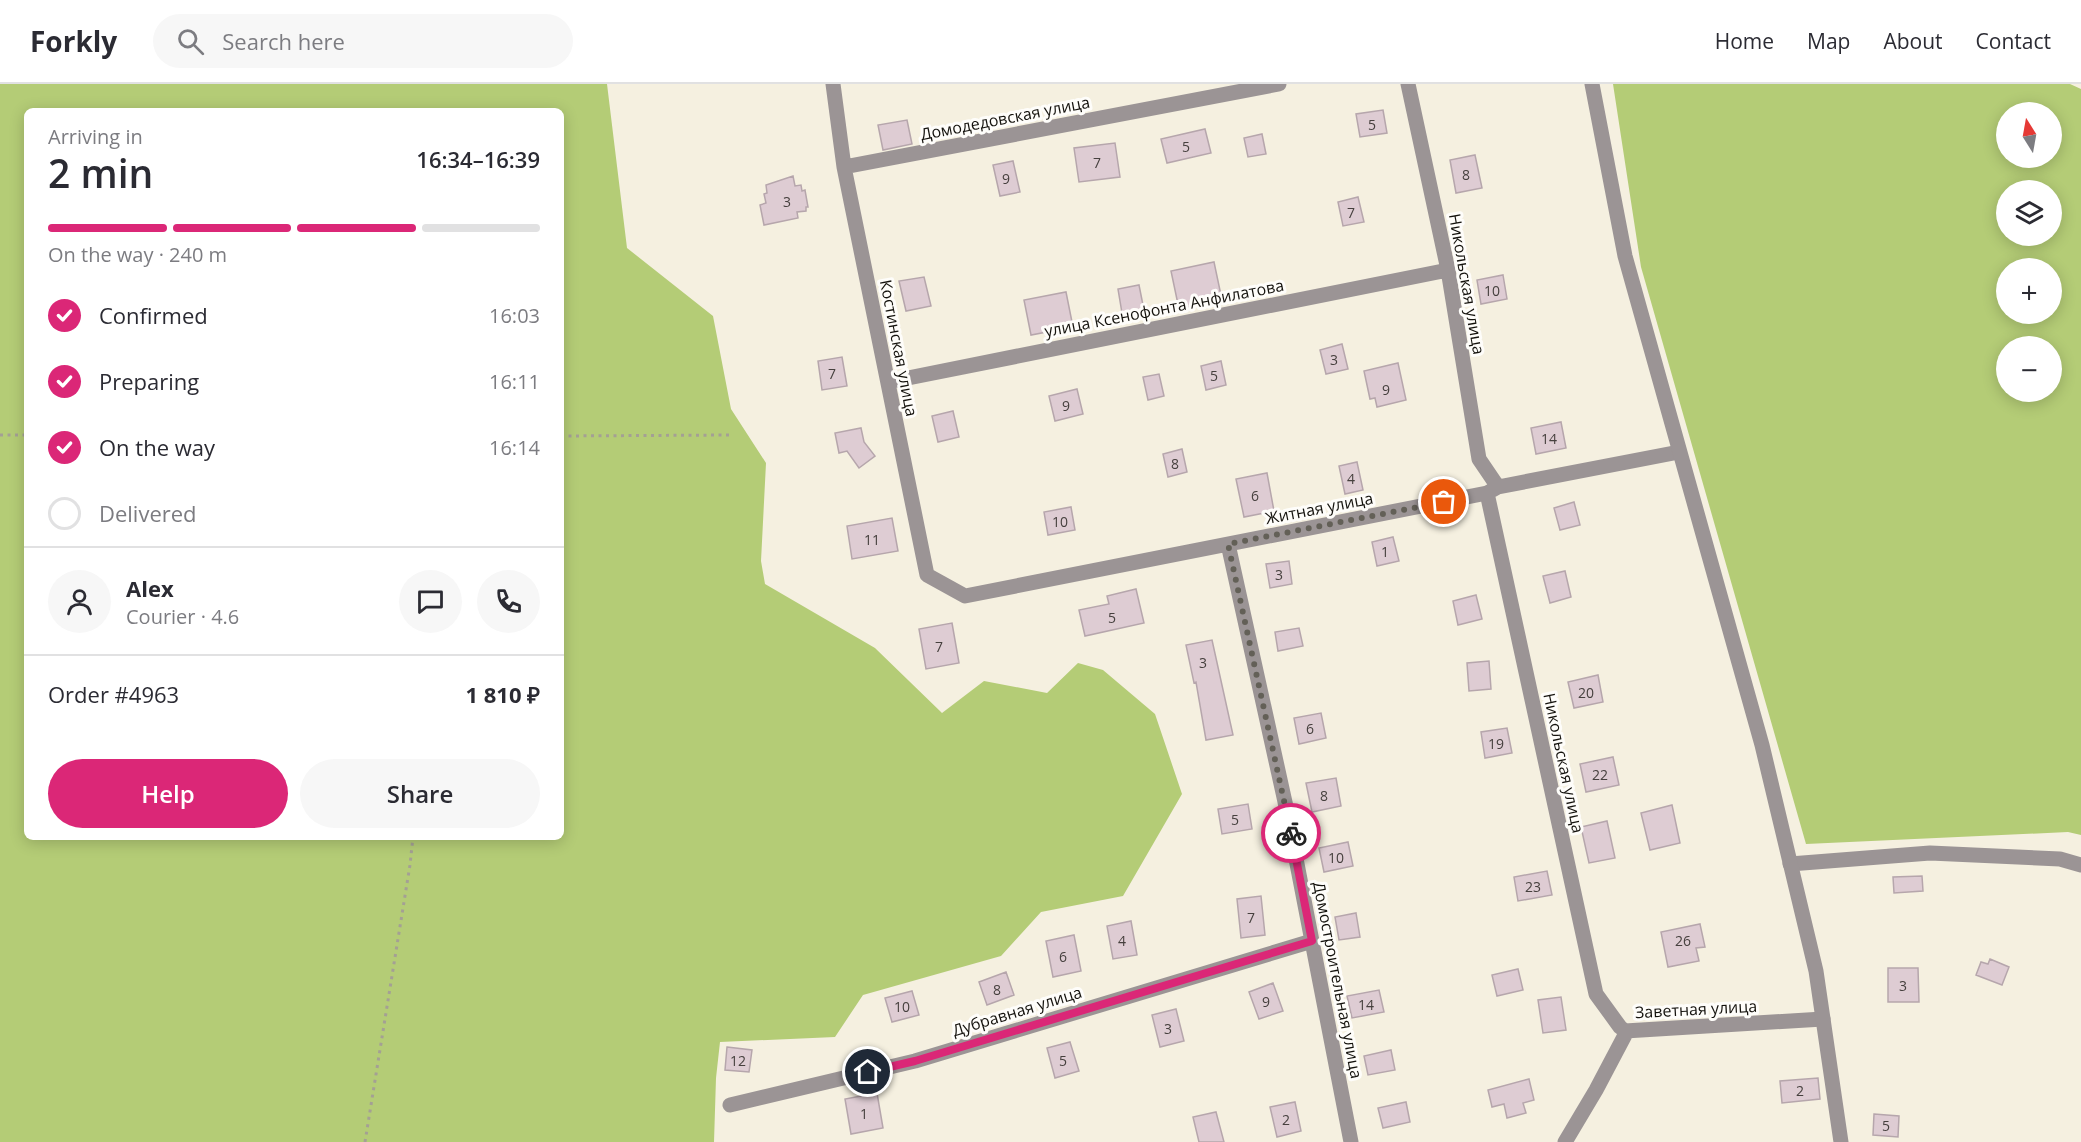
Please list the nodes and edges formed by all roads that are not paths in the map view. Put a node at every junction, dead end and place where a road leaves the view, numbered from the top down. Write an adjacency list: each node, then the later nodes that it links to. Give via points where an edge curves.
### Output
1 (833, 84): 5 (street, Костинская улица)
2 (1279, 84): 5 (street, Домодедовская улица)
3 (1408, 84): 6 (street, Никольская улица)
4 (1592, 84): 8 (street, via 1625,256)
5 (844, 167): 7 (street, Костинская улица)
6 (1448, 270): 7 (street, улица Ксенофонта Анфилатова); 9 (street, Никольская улица, via 1479,459)
7 (888, 382): 11 (street, Костинская улица, via 927,575)
8 (1679, 452): 9 (street, Житная улица); 12 (street, via 1762,745)
9 (1493, 490): 10 (street, Житная улица); 16 (street, Никольская улица, via 1596,994)
10 (1228, 544): 11 (street, Житная улица); 14 (street, Домостроительная улица)
11 (965, 596)
12 (1791, 864): 13 (street, via 1930,853 2060,859); 15 (street)
13 (2081, 864)
14 (1312, 941): 17 (street, Дубравная улица, via 915,1061); 18 (street, Домостроительная улица)
15 (1823, 1019): 16 (street, Заветная улица); 20 (street)
16 (1625, 1031): 19 (street, Заветная улица)
17 (730, 1105)
18 (1351, 1142)
19 (1565, 1142)
20 (1841, 1142)

